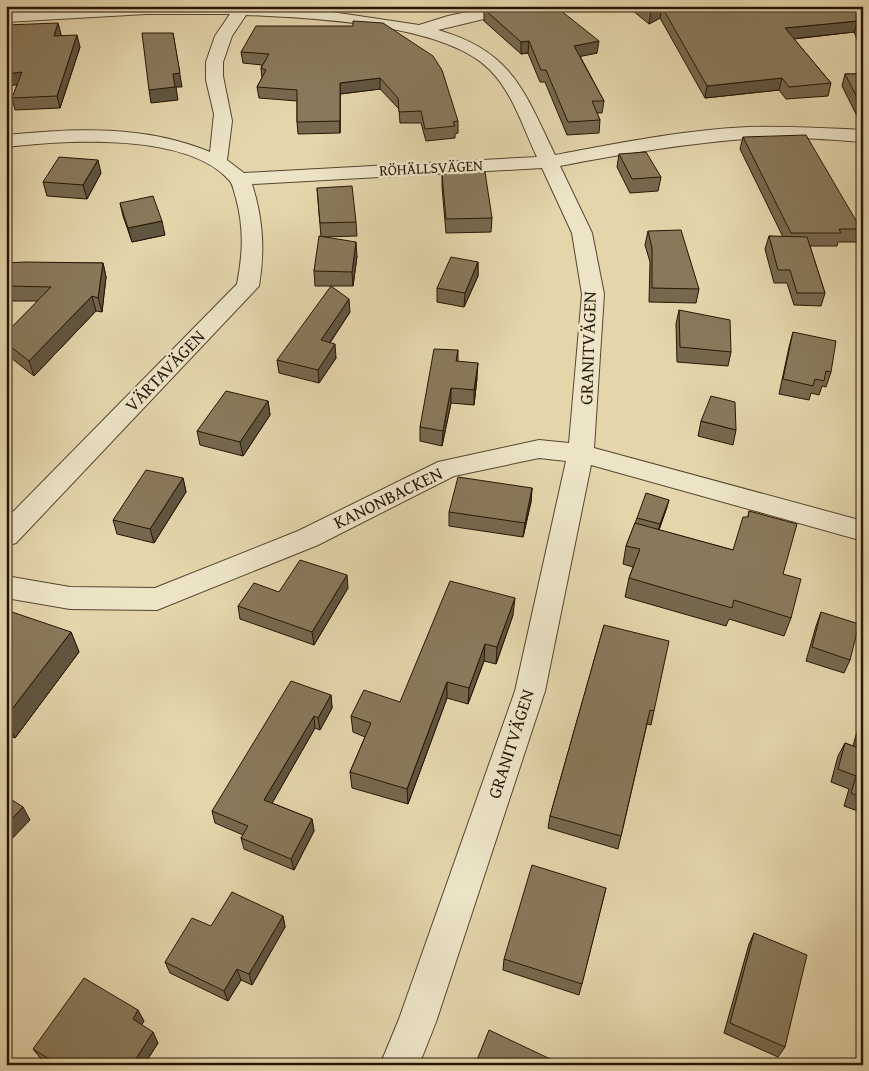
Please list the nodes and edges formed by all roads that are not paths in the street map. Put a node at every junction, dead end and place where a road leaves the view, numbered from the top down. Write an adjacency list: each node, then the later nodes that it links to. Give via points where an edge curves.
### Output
1 (520, 6): 4 (street)
2 (244, 8): 3 (street, GRANITVÄGEN, via 114,8); 4 (street, GRANITVÄGEN, via 348,18); 7 (street, via 225,32 214,62 223,110)
3 (6, 16)
4 (421, 30): 8 (street, GRANITVÄGEN, via 479,52 506,77)
5 (863, 136): 8 (street, RÖHÄLLSVÄGEN, via 797,132 717,135 628,146)
6 (6, 141): 7 (street, via 116,136 183,150)
7 (217, 162): 9 (street)
8 (548, 162): 9 (street, RÖHÄLLSVÄGEN); 10 (street, GRANITVÄGEN, via 582,233 593,294)
9 (240, 179): 12 (street, VÄRTAVÄGEN, via 251,213 255,254 248,286)
10 (581, 453): 11 (street, KANONBACKEN); 13 (street, KANONBACKEN, via 539,449 447,468 308,538 157,599 70,598); 14 (street, GRANITVÄGEN, via 530,690 417,1022)
11 (863, 531)
12 (6, 536)
13 (6, 587)
14 (399, 1065)

